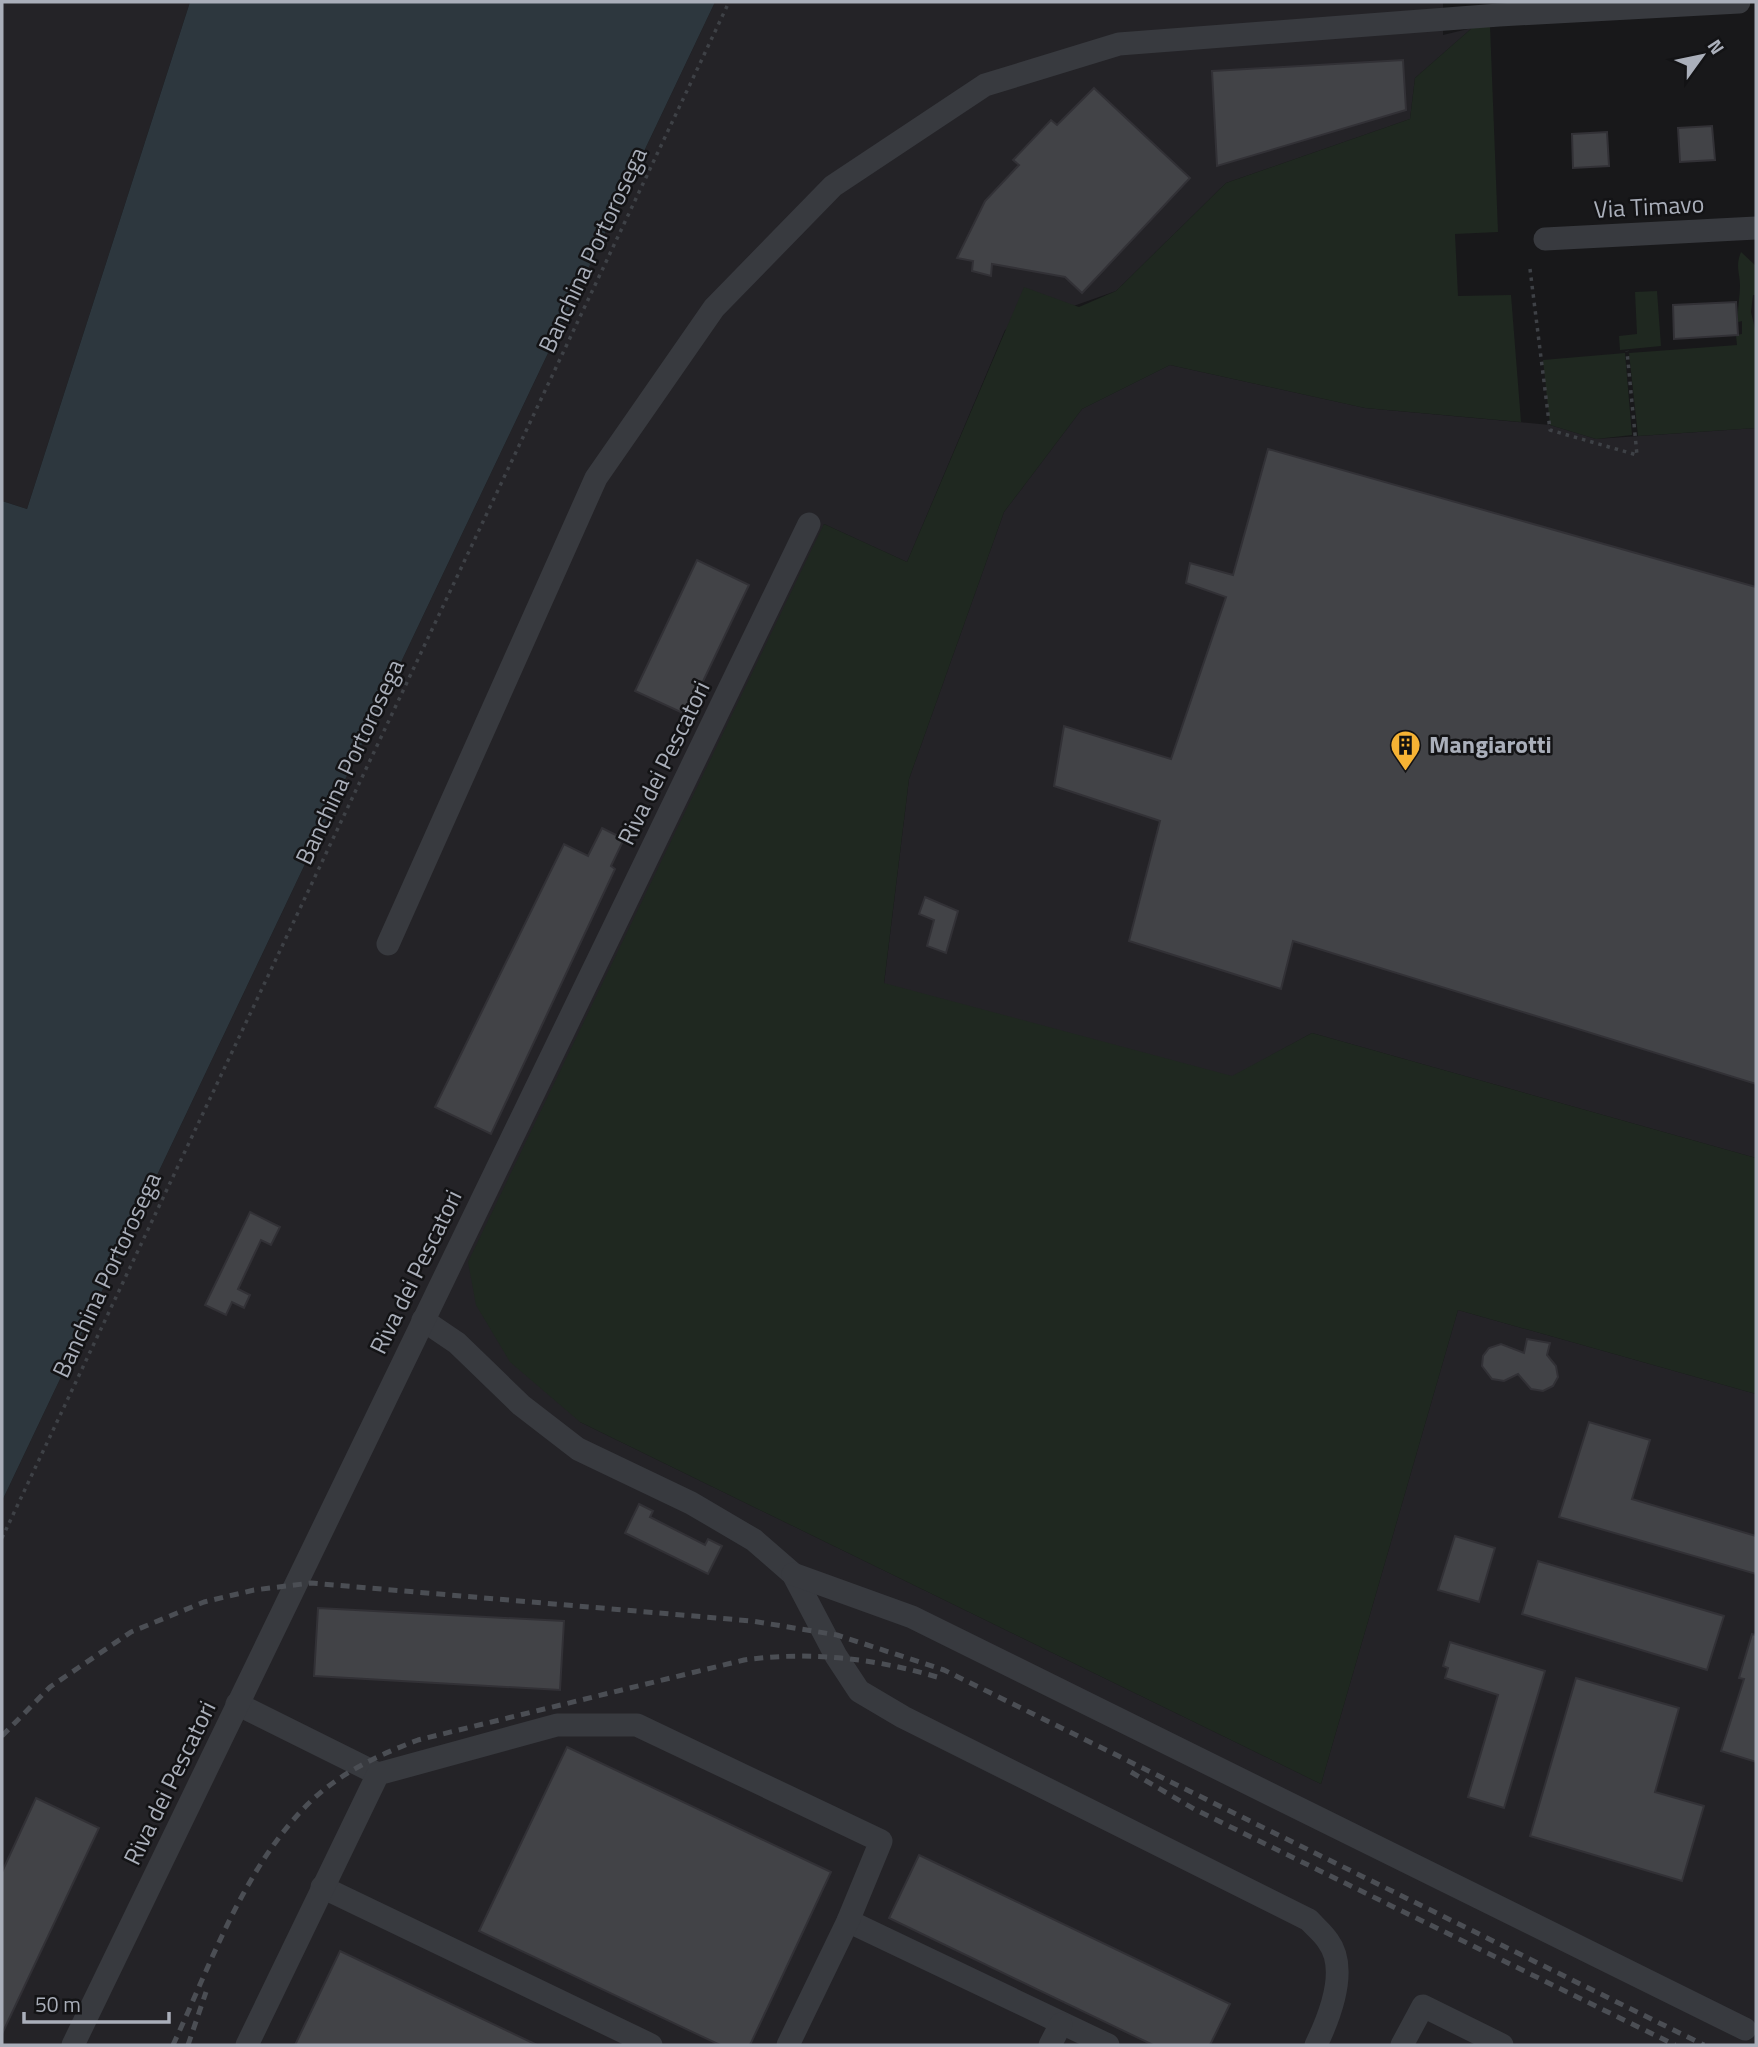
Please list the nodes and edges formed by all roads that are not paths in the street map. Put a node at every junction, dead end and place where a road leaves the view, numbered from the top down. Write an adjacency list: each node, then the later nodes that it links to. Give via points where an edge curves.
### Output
1 (1740, 2): 5 (street, via 1119,44 985,85 834,186 714,308 596,478)
2 (1756, 228): 3 (street, Via Timavo)
3 (1545, 239)
4 (809, 524): 6 (street, Riva dei Pescatori)
5 (388, 944)
6 (423, 1320): 7 (street, via 457,1343 521,1405 578,1449 691,1503 754,1540); 8 (street, Riva dei Pescatori)
7 (793, 1574): 13 (street, via 912,1617); 20 (street, via 859,1691 1309,1920 1330,1942 1337,1973 1332,2010)
8 (237, 1704): 9 (street); 14 (street, Riva dei Pescatori)
9 (378, 1774): 10 (street); 11 (street, via 557,1726 637,1725 881,1842)
10 (322, 1887): 15 (street); 16 (street)
11 (848, 1921): 12 (street); 17 (street)
12 (1061, 2024): 18 (street); 19 (street)
13 (1745, 2029)
14 (73, 2045)
15 (247, 2045)
16 (651, 2045)
17 (788, 2045)
18 (1050, 2045)
19 (1108, 2045)
20 (1316, 2045)
21 (1402, 2045): 22 (street, via 1423,2006)
22 (1502, 2045)

